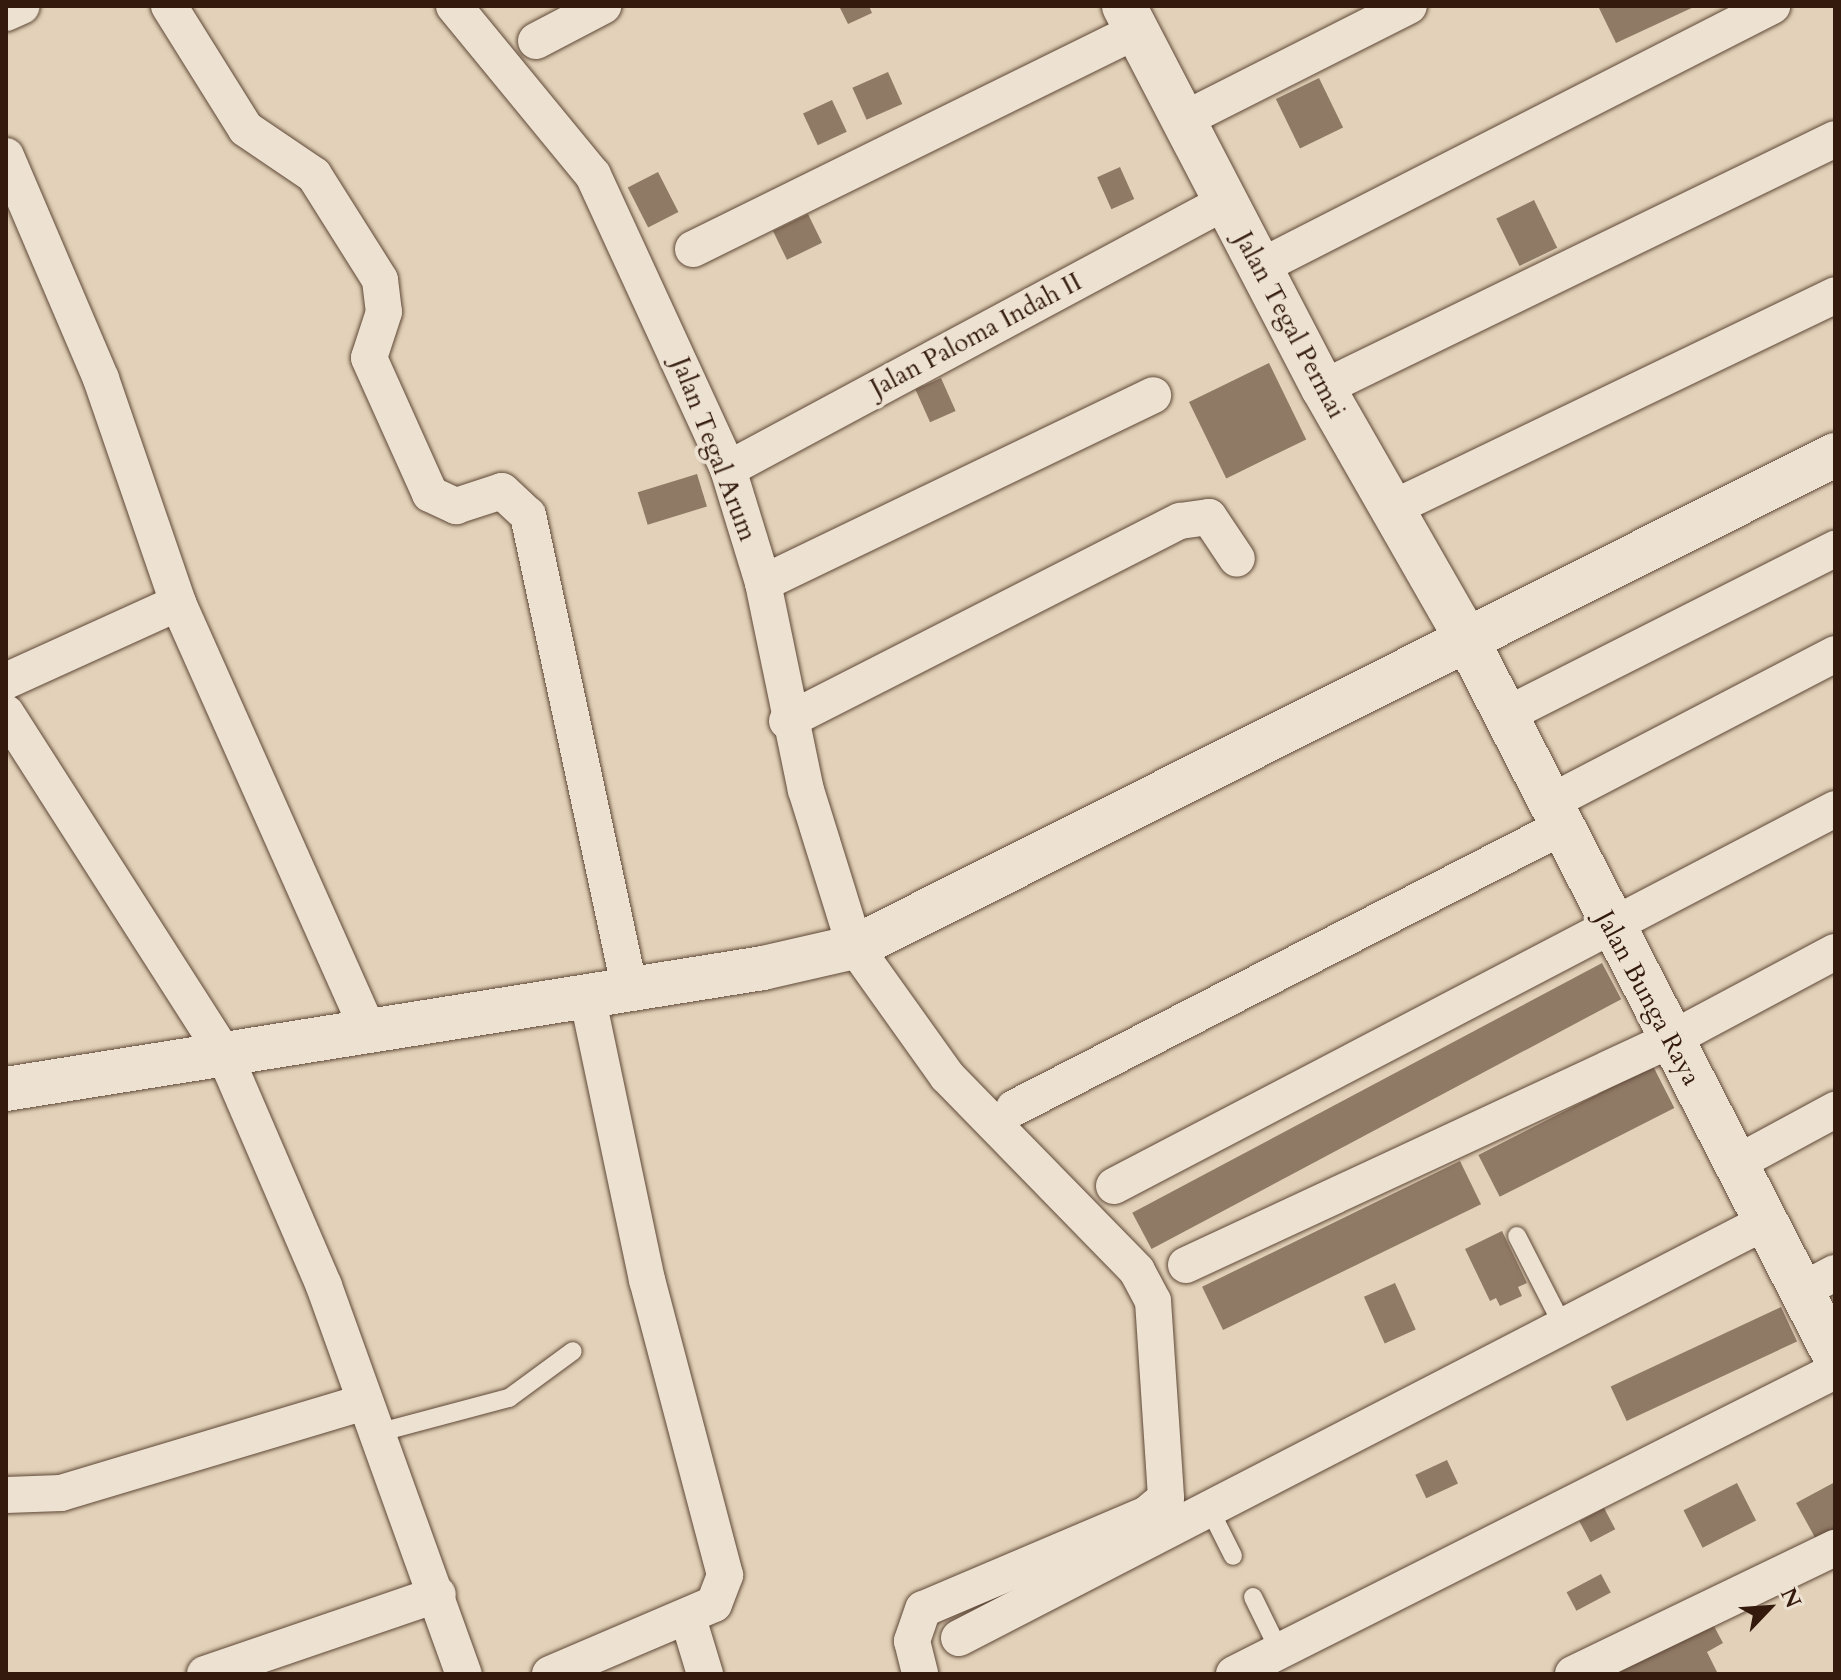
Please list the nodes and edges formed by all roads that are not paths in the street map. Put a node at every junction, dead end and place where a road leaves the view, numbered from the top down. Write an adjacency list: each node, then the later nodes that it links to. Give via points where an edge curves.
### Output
1 (22, 6): 7 (street)
2 (169, 6): 37 (street, via 246,129 314,175 380,280 384,312 369,358 430,494 456,506 502,491 528,515)
3 (454, 6): 20 (street, Jalan Tegal Arum, via 593,175)
4 (603, 6): 9 (street)
5 (1409, 6): 10 (street)
6 (1772, 6): 15 (street)
7 (6, 13)
8 (1130, 19): 10 (street, Jalan Tegal Permai); 14 (street)
9 (536, 41)
10 (1183, 120): 13 (street, Jalan Tegal Permai)
11 (1835, 139): 17 (street)
12 (6, 156): 25 (street, via 101,379)
13 (1225, 202): 15 (street, Jalan Tegal Permai); 20 (street, Jalan Paloma Indah II)
14 (693, 249)
15 (1260, 267): 17 (street, Jalan Tegal Permai)
16 (1835, 295): 21 (street)
17 (1323, 388): 21 (street, Jalan Tegal Permai)
18 (1153, 395): 24 (street)
19 (1835, 455): 26 (street)
20 (728, 469): 24 (street, Jalan Tegal Arum)
21 (1391, 509): 26 (street, Jalan Tegal Permai)
22 (1835, 549): 30 (street)
23 (1237, 559): 31 (street, via 1213,520 1191,516)
24 (763, 583): 31 (street, Jalan Tegal Arum)
25 (178, 603): 28 (street); 39 (street)
26 (1466, 638): 30 (street, Jalan Bunga Raya); 35 (street)
27 (1835, 654): 33 (street)
28 (6, 681)
29 (6, 713): 41 (street)
30 (1504, 716): 33 (street, Jalan Bunga Raya)
31 (787, 721): 35 (street, Jalan Tegal Arum)
32 (1835, 809): 34 (street)
33 (1553, 816): 34 (street, Jalan Bunga Raya); 43 (street)
34 (1612, 930): 40 (street, Jalan Bunga Raya); 46 (street)
35 (855, 947): 37 (street); 69 (street, Jalan Tegal Arum, via 910,1031 976,1110 1144,1280 1166,1441 1168,1490 1155,1511 923,1609 912,1641)
36 (1835, 952): 40 (street)
37 (629, 987): 38 (street)
38 (587, 995): 39 (street); 62 (street, via 647,1280 722,1558 720,1597)
39 (367, 1027): 41 (street)
40 (1670, 1040): 45 (street, Jalan Bunga Raya); 49 (street)
41 (225, 1056): 42 (street); 55 (street)
42 (6, 1089)
43 (1014, 1108)
44 (1835, 1110): 45 (street)
45 (1735, 1164): 47 (street, Jalan Bunga Raya)
46 (1114, 1186)
47 (1765, 1222): 50 (street, Jalan Bunga Raya); 51 (street)
48 (1517, 1236): 51 (lane)
49 (1186, 1265)
50 (1818, 1282): 53 (street, Jalan Bunga Raya)
51 (1564, 1328): 57 (street)
52 (573, 1351): 55 (lane, via 509,1398)
53 (1835, 1356)
54 (1835, 1371): 64 (street)
55 (371, 1418): 56 (street, via 61,1493); 60 (street)
56 (6, 1495)
57 (1211, 1512): 59 (lane); 63 (street)
58 (1835, 1548): 71 (street)
59 (1233, 1556)
60 (438, 1594): 65 (street); 66 (street)
61 (1253, 1597): 64 (lane)
62 (688, 1618): 67 (street); 68 (street)
63 (959, 1638)
64 (1279, 1650): 70 (street)
65 (205, 1674)
66 (464, 1674)
67 (550, 1674)
68 (705, 1674)
69 (920, 1674)
70 (1234, 1674)
71 (1573, 1674)

